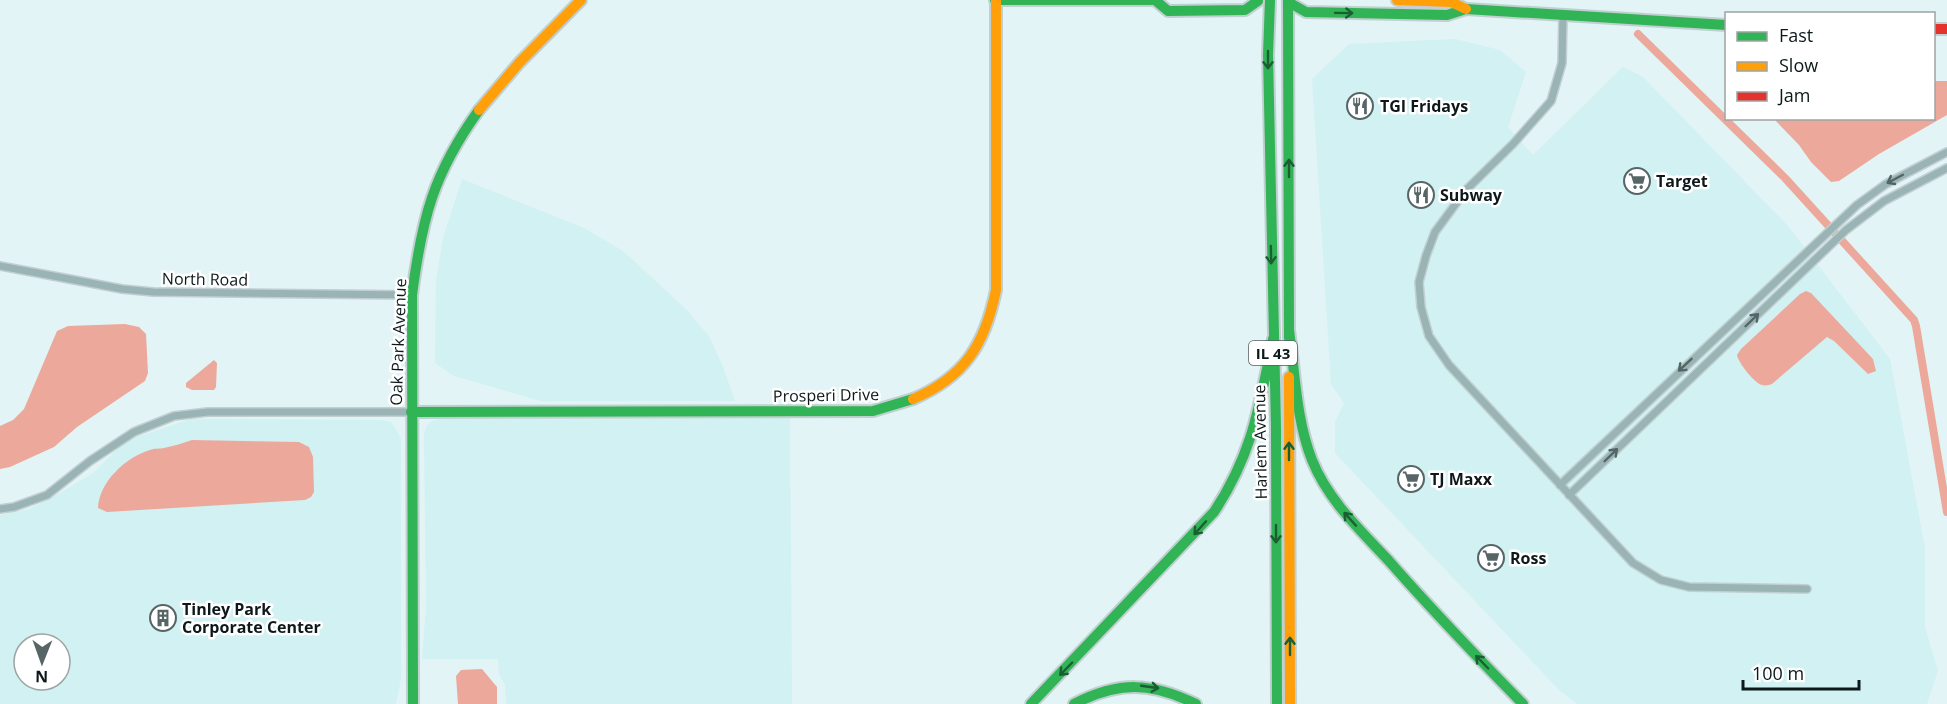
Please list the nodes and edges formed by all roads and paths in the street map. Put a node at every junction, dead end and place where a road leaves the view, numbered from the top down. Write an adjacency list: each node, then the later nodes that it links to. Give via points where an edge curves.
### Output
1 (581, 0): 14 (main road, Oak Park Avenue, via 501,80 465,127 436,183 419,242)
2 (996, 0): 3 (main road); 17 (main road, Prosperi Drive, via 996,290 978,345 938,388 897,407 873,411)
3 (1155, 0): 4 (main road, via 1168,11 1245,10)
4 (1258, 0): 6 (main road)
5 (1397, 0): 8 (main road, via 1451,2)
6 (1270, 1): 7 (main road); 16 (main road, Harlem Avenue / IL 43, one-way to 16)
7 (1291, 1): 8 (main road, one-way to 8, via 1306,12 1448,15); 15 (main road, Harlem Avenue / IL 43, one-way to 7)
8 (1466, 9): 9 (main road)
9 (1563, 14): 10 (main road); 18 (street, via 1562,63 1551,101 1466,190 1435,232 1419,282 1429,336 1449,365)
10 (1725, 25)
11 (1947, 152): 18 (street, one-way to 18, via 1886,184 1857,205)
12 (1947, 168): 19 (street, one-way to 12, via 1846,230 1884,201)
13 (0, 266): 14 (street, North Road, via 122,289)
14 (412, 295): 17 (main road, Oak Park Avenue)
15 (1289, 330): 27 (main road, Harlem Avenue / IL 43, one-way to 15); 28 (main road, one-way to 15, via 1446,626 1326,488 1306,444)
16 (1273, 339): 23 (main road, one-way to 23, via 1254,431 1228,492 1214,512); 26 (main road, Harlem Avenue / IL 43, one-way to 26)
17 (411, 412): 20 (street, via 208,412 174,416 134,432 47,495); 22 (main road, Oak Park Avenue)
18 (1560, 485): 19 (street)
19 (1569, 495): 21 (street, via 1633,563 1661,580 1689,587)
20 (0, 509)
21 (1807, 589)
22 (413, 704)
23 (1031, 704)
24 (1074, 704): 25 (main road, one-way to 25, via 1102,690 1129,685 1163,689)
25 (1196, 704)
26 (1276, 704)
27 (1290, 704)
28 (1523, 704)

